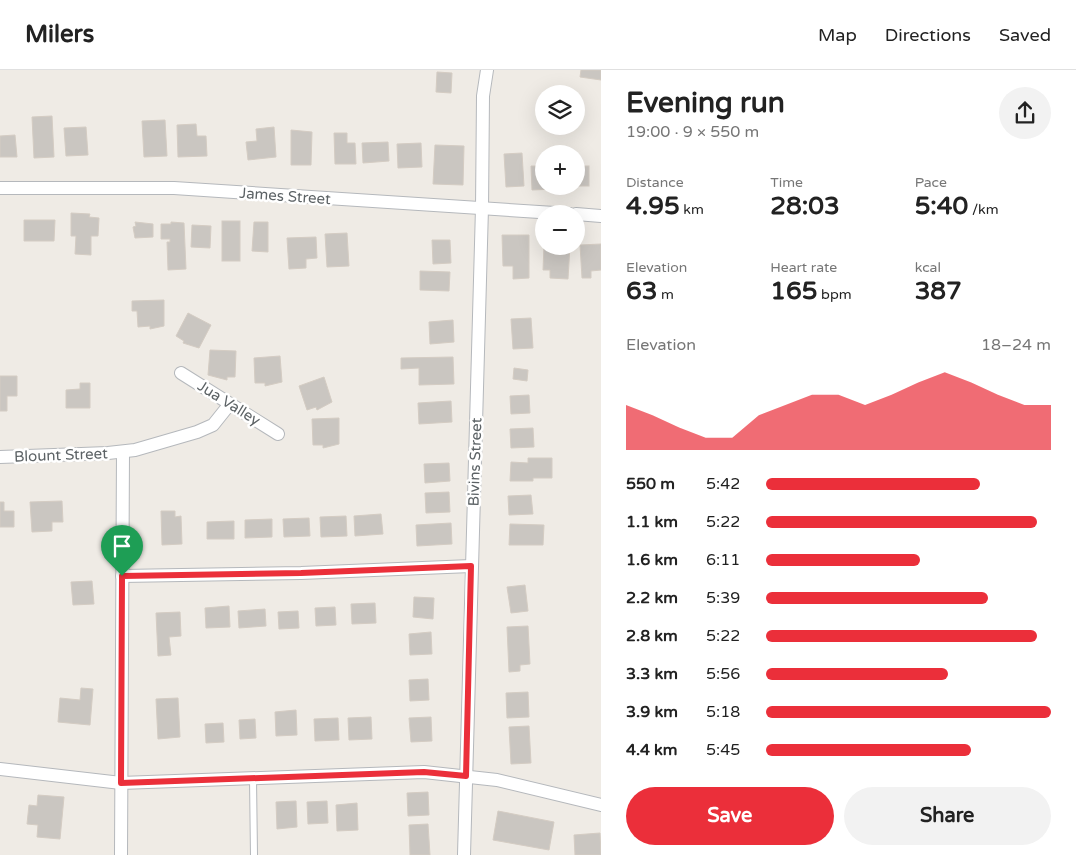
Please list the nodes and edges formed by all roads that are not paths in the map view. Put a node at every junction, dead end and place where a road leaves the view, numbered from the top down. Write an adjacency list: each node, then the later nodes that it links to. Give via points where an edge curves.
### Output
1 (487, 70): 3 (street, Bivins Street, via 483,96)
2 (0, 188): 3 (street, James Street, via 174,188)
3 (482, 208): 4 (street, James Street); 12 (street, Bivins Street)
4 (535, 212)
5 (585, 215): 6 (street)
6 (601, 216)
7 (181, 373): 8 (street, Jua Valley)
8 (229, 404): 9 (street, Jua Valley); 10 (street, Blount Street, via 213,424 197,432)
9 (278, 434)
10 (123, 452): 11 (street, Blount Street); 13 (street)
11 (0, 457)
12 (471, 566): 13 (street); 15 (street, Bivins Street)
13 (122, 576): 17 (street)
14 (0, 769): 17 (street)
15 (466, 776): 16 (street, via 424,772); 18 (street); 21 (street, Bivins Street)
16 (253, 779): 17 (street); 20 (lane)
17 (121, 783): 19 (street)
18 (601, 804)
19 (121, 855)
20 (254, 855)
21 (464, 855)

